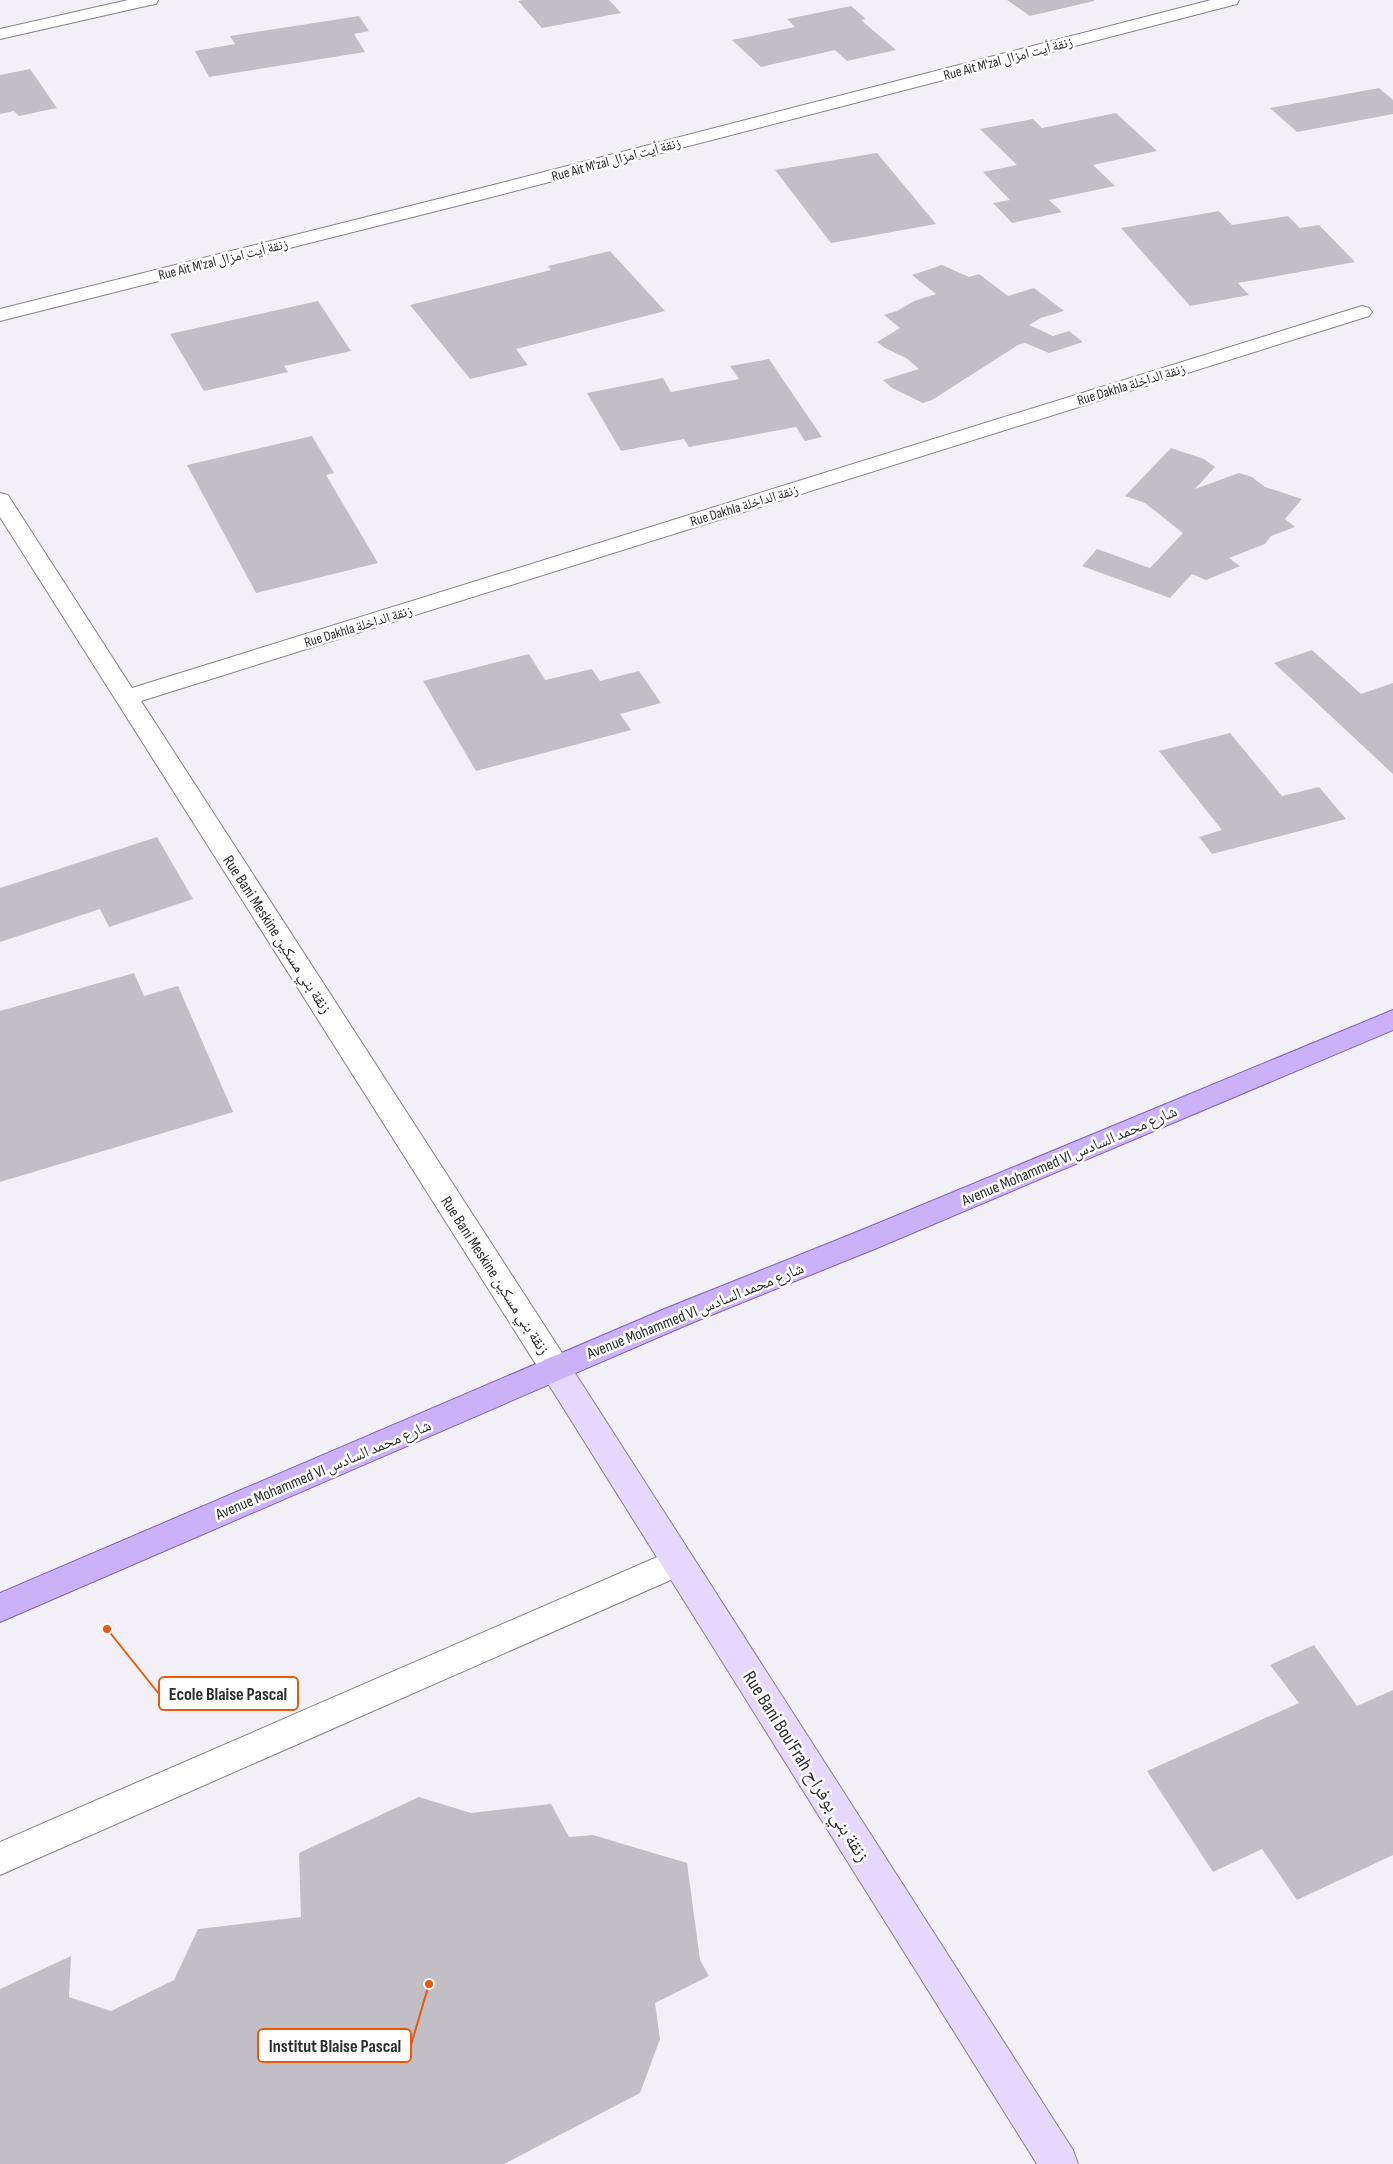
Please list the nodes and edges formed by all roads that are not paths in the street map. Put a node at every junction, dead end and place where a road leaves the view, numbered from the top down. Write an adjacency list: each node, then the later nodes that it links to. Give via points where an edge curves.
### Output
1 (150, 0): 3 (street)
2 (1231, 0): 5 (street, Rue Ait M'zal زنقة أيت امزال)
3 (0, 34)
4 (1362, 312): 7 (street, Rue Dakhla زنقة الداخلة)
5 (0, 315)
6 (0, 500): 7 (street, Rue Bani Meskine زنقة بني مسكين)
7 (126, 698): 9 (street, Rue Bani Meskine زنقة بني مسكين)
8 (1393, 1019): 9 (main road, Avenue Mohammed VI شارع محمد السادس)
9 (556, 1368): 10 (street, Rue Bani Bou'Frah زنقة بني بوفراح); 11 (main road, Avenue Mohammed VI شارع محمد السادس)
10 (678, 1562): 12 (street); 13 (street, Rue Bani Bou'Frah زنقة بني بوفراح)
11 (0, 1608)
12 (0, 1859)
13 (1059, 2164)

